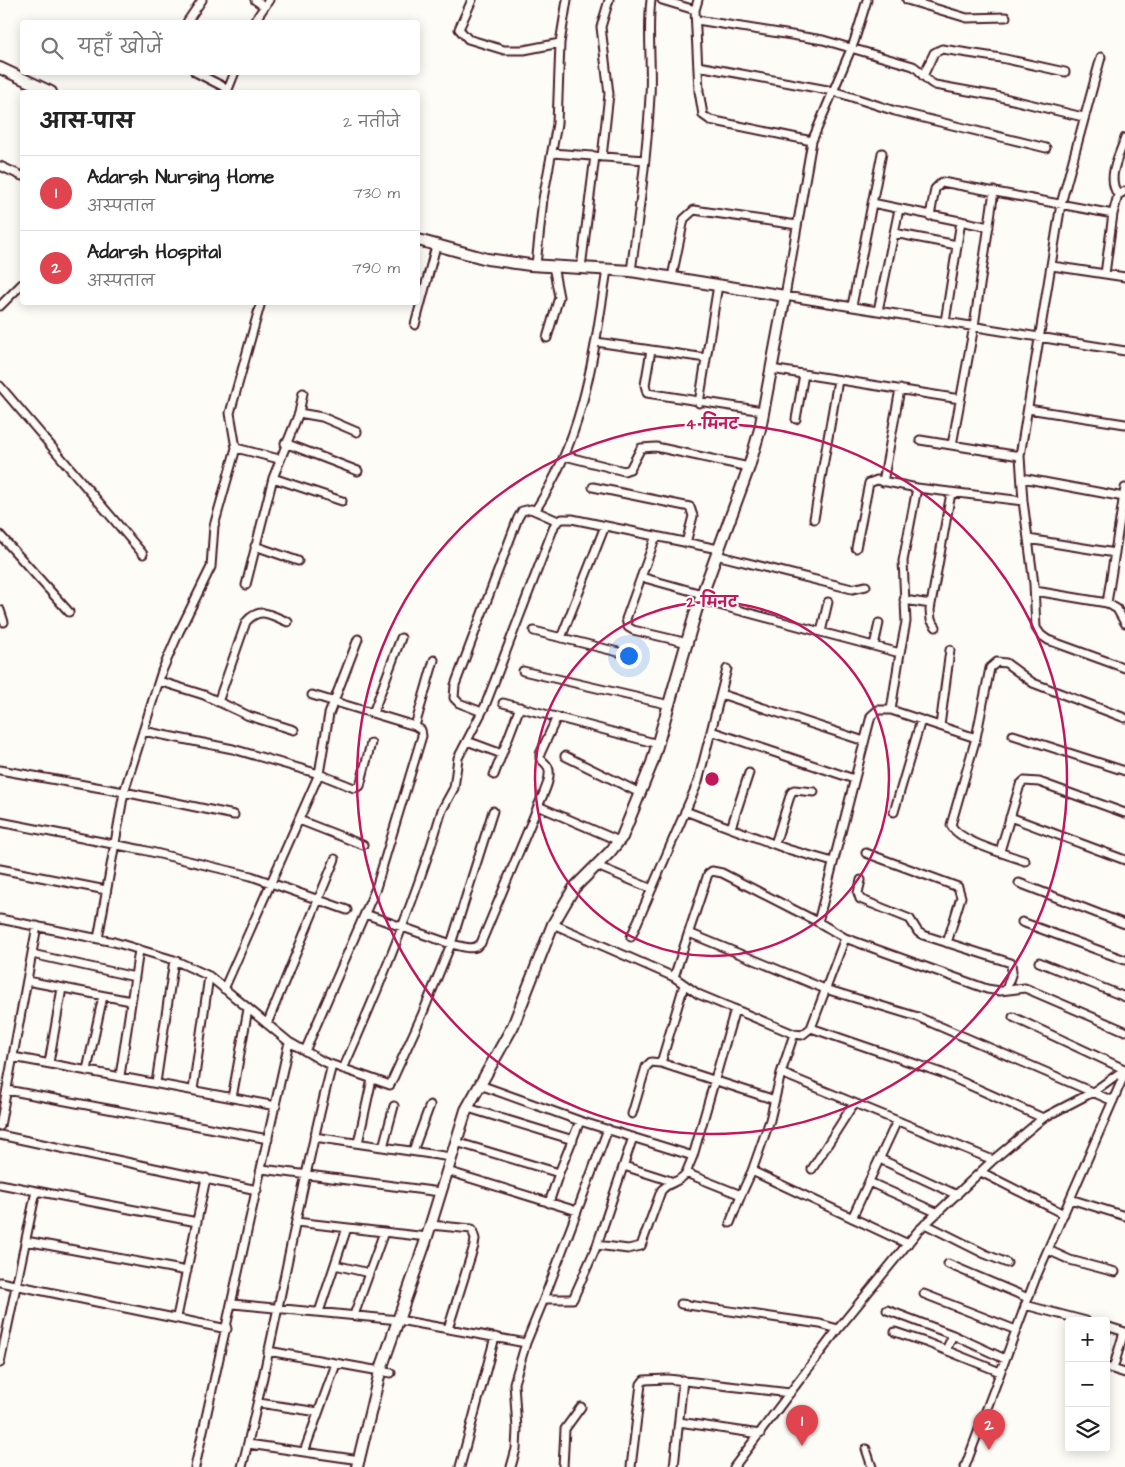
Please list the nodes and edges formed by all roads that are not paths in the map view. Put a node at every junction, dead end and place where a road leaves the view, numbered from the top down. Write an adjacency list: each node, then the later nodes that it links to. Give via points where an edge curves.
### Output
1 (202, 0): 14 (street)
2 (255, 0): 11 (street)
3 (472, 0): 17 (street, via 459,24 460,33 468,39 504,50)
4 (566, 0): 17 (street)
5 (608, 0): 36 (street, via 601,27 609,94)
6 (651, 0): 37 (street)
7 (662, 0): 12 (street)
8 (698, 0): 12 (street)
9 (866, 0): 18 (street)
10 (907, 0): 13 (street, via 967,18)
11 (266, 3): 15 (street)
12 (695, 10): 16 (street)
13 (1006, 17)
14 (188, 20)
15 (255, 20)
16 (697, 20): 18 (street); 20 (street)
17 (560, 43): 34 (street, via 558,108)
18 (852, 47): 25 (street, via 913,66); 29 (street)
19 (1101, 57): 30 (street)
20 (698, 66): 29 (street); 32 (street, via 701,106 703,115 710,120)
21 (0, 68): 26 (street)
22 (1065, 72): 25 (street, via 942,49 934,53)
23 (200, 75): 27 (street)
24 (234, 75): 28 (street)
25 (923, 76): 30 (street, via 935,85)
26 (47, 90)
27 (226, 90)
28 (228, 90)
29 (833, 91): 32 (street); 33 (street, via 895,111)
30 (1083, 117): 44 (street)
31 (1125, 138): 42 (street, via 1112,176 1113,188)
32 (812, 141): 49 (street)
33 (1046, 148)
34 (552, 153): 36 (street); 55 (street)
35 (882, 153): 43 (street)
36 (598, 157): 37 (street); 58 (street)
37 (645, 160): 60 (street)
38 (0, 166): 39 (street)
39 (20, 175)
40 (994, 191): 44 (street); 47 (street, via 942,182 935,189); 50 (street)
41 (1125, 191): 42 (street)
42 (1118, 195): 46 (street)
43 (872, 203): 45 (street); 69 (street)
44 (1061, 204): 46 (street); 57 (street)
45 (899, 209): 47 (street); 51 (street)
46 (1113, 214): 61 (street)
47 (930, 216): 48 (street)
48 (961, 221): 50 (street); 53 (street)
49 (797, 225): 62 (street, via 694,210 684,219); 66 (street)
50 (989, 227): 73 (street)
51 (894, 233): 53 (street); 70 (street)
52 (420, 241): 54 (street)
53 (957, 245): 71 (street)
54 (436, 246): 55 (street, via 487,259); 72 (street)
55 (536, 265): 56 (street)
56 (554, 266): 58 (street); 75 (street, via 559,297)
57 (1052, 266): 61 (street); 74 (street)
58 (581, 268): 59 (street)
59 (607, 270): 60 (street); 76 (street)
60 (630, 271): 62 (street)
61 (1105, 274): 63 (street)
62 (672, 277): 64 (street)
63 (1125, 277)
64 (718, 285): 66 (street); 79 (street)
65 (20, 286): 68 (street)
66 (785, 296): 69 (street); 80 (street)
67 (260, 305): 97 (street, via 230,413)
68 (0, 306)
69 (852, 306): 70 (street)
70 (878, 311): 71 (street)
71 (945, 322): 73 (street)
72 (416, 325)
73 (974, 326): 74 (street); 86 (street)
74 (1040, 337): 78 (street); 88 (street)
75 (547, 338)
76 (596, 342): 77 (street); 98 (street, via 590,378)
77 (651, 350): 79 (street); 87 (street, via 645,385 647,393)
78 (1125, 351)
79 (706, 358): 87 (street)
80 (771, 369): 81 (street); 89 (street)
81 (804, 374): 82 (street); 91 (street)
82 (838, 380): 84 (street); 114 (street)
83 (0, 386): 125 (street)
84 (900, 390): 86 (street); 105 (street)
85 (303, 393): 90 (street)
86 (960, 399): 96 (street)
87 (699, 402): 89 (street)
88 (1028, 409): 92 (street); 99 (street)
89 (763, 411): 101 (street)
90 (299, 413): 93 (street); 95 (street)
91 (796, 419)
92 (1125, 424)
93 (357, 432)
94 (920, 440): 96 (street)
95 (285, 443): 100 (street); 102 (street)
96 (952, 445): 99 (street)
97 (236, 448): 100 (street); 157 (street, via 214,526 211,567 178,632)
98 (565, 456): 101 (street, via 624,471 630,469 641,448 656,447); 113 (street)
99 (1020, 456): 104 (street)
100 (279, 459): 103 (street)
101 (749, 467): 123 (street)
102 (358, 470)
103 (273, 478): 111 (street); 121 (street)
104 (1022, 478): 110 (street); 112 (street)
105 (882, 482): 107 (street); 122 (street, via 869,483)
106 (593, 487): 120 (street, via 690,507 693,516)
107 (917, 488): 109 (street); 132 (street, via 903,561)
108 (1125, 488): 110 (street)
109 (951, 492): 112 (street); 135 (street)
110 (1124, 497): 124 (street)
111 (342, 502)
112 (1023, 502): 119 (street)
113 (534, 511): 115 (street); 166 (street, via 527,509 518,518 455,685 454,698 459,703)
114 (814, 519)
115 (558, 521): 116 (street, via 572,519); 166 (street)
116 (605, 526): 118 (street); 146 (street)
117 (0, 535): 137 (street)
118 (656, 536): 120 (street); 127 (street)
119 (1028, 539): 124 (street); 130 (street)
120 (686, 543): 123 (street)
121 (256, 546): 126 (street); 128 (street)
122 (856, 548)
123 (717, 552): 129 (street, via 852,589); 131 (street)
124 (1115, 553): 134 (street)
125 (143, 554)
126 (298, 561)
127 (641, 578): 131 (street); 148 (street, via 626,619 628,627)
128 (246, 585)
129 (866, 586)
130 (1035, 591): 134 (street); 154 (street, via 1036,628 1041,635)
131 (701, 597): 144 (street); 148 (street)
132 (904, 600): 135 (street); 152 (street, via 906,622)
133 (828, 602): 144 (street)
134 (1107, 603): 141 (street, via 1117,609)
135 (931, 604): 142 (street, via 931,620)
136 (0, 610): 138 (street)
137 (69, 612)
138 (4, 622)
139 (288, 622): 160 (street, via 263,613 252,615 246,622)
140 (879, 623): 149 (street)
141 (1125, 623)
142 (936, 627)
143 (534, 631): 146 (street)
144 (821, 632): 149 (street)
145 (401, 638): 167 (street)
146 (561, 638): 151 (street)
147 (358, 639): 161 (street)
148 (688, 643): 163 (street)
149 (874, 646): 152 (street)
150 (950, 650): 172 (street)
151 (618, 652)
152 (900, 654): 165 (street)
153 (434, 660): 171 (street)
154 (1125, 668)
155 (727, 669): 158 (street)
156 (523, 671): 163 (street)
157 (159, 681): 160 (street); 174 (street)
158 (721, 694): 175 (street); 179 (street)
159 (312, 695): 161 (street)
160 (218, 702): 173 (street)
161 (334, 702): 167 (street); 187 (street, via 325,727)
162 (503, 703): 164 (street)
163 (670, 705): 181 (street)
164 (520, 708): 168 (street); 182 (street)
165 (891, 710): 170 (street); 179 (street, via 875,712 871,716)
166 (482, 712): 178 (street)
167 (373, 713): 171 (street)
168 (557, 717): 181 (street); 193 (street, via 540,754 549,773)
169 (1125, 718): 177 (street, via 1033,683 1001,661 990,668)
170 (921, 720): 172 (street); 196 (street)
171 (415, 726): 222 (street, via 421,730 422,741)
172 (940, 726): 177 (street)
173 (294, 730)
174 (143, 731): 187 (street, via 233,749); 190 (street)
175 (711, 731): 189 (street); 195 (street, via 698,782)
176 (1013, 735): 185 (street)
177 (976, 738): 207 (street, via 951,826 954,832 965,838)
178 (467, 741): 182 (street); 229 (street, via 458,758 452,796 442,810)
179 (864, 741): 189 (street)
180 (372, 743): 187 (street, via 360,786 350,788)
181 (658, 744): 192 (street)
182 (502, 754): 188 (street)
183 (565, 756): 192 (street)
184 (0, 770): 190 (street)
185 (1125, 771)
186 (749, 773): 202 (street)
187 (319, 774): 200 (street)
188 (494, 774)
189 (854, 779): 212 (street)
190 (124, 792): 198 (street); 205 (street)
191 (814, 792): 204 (street, via 794,790 791,793)
192 (640, 793): 203 (street)
193 (538, 806): 203 (street); 235 (street, via 481,943 472,949)
194 (493, 811): 235 (street)
195 (685, 811): 202 (street); 218 (street)
196 (894, 812)
197 (1125, 813): 199 (street, via 1024,780)
198 (234, 815)
199 (1010, 817): 207 (street); 210 (street)
200 (299, 820): 206 (street); 216 (street)
201 (0, 822): 205 (street)
202 (731, 828): 204 (street)
203 (619, 841): 213 (street)
204 (775, 844): 212 (street)
205 (114, 845): 216 (street); 219 (street)
206 (363, 845)
207 (1000, 851): 211 (street)
208 (866, 852): 234 (street, via 958,888 961,897)
209 (335, 859): 220 (street)
210 (1125, 860)
211 (1025, 861)
212 (833, 862): 224 (street)
213 (596, 866): 218 (street); 226 (street, via 574,888)
214 (0, 870): 219 (street)
215 (861, 880): 234 (street, via 859,897 864,902 910,919 922,935)
216 (272, 882): 220 (street); 247 (street)
217 (1018, 883): 227 (street)
218 (652, 889): 231 (street)
219 (106, 890): 233 (street)
220 (320, 900): 221 (street); 256 (street)
221 (347, 910)
222 (365, 914): 229 (street); 261 (street)
223 (0, 919): 228 (street)
224 (818, 922): 230 (street, via 716,870 708,874); 232 (street)
225 (1022, 922): 239 (street)
226 (553, 924): 243 (street); 274 (street, via 513,1026)
227 (1125, 924)
228 (37, 926): 233 (street); 237 (street)
229 (403, 929): 235 (street); 266 (street)
230 (689, 933): 243 (street); 248 (street)
231 (631, 937)
232 (845, 938): 248 (street); 249 (street, via 987,989)
233 (98, 939): 236 (street)
234 (947, 943): 249 (street, via 1011,963 1012,972)
235 (451, 944): 271 (street, via 390,1085)
236 (139, 950): 238 (street); 242 (street)
237 (32, 954): 242 (street); 244 (street)
238 (174, 960): 241 (street); 273 (street)
239 (1125, 960)
240 (1039, 962): 251 (street)
241 (209, 976): 247 (street); 276 (street)
242 (135, 977): 252 (street)
243 (674, 977): 245 (street)
244 (27, 981): 246 (street); 262 (street)
245 (684, 985): 254 (street); 263 (street)
246 (62, 988): 250 (street); 264 (street)
247 (224, 989): 253 (street)
248 (825, 989): 257 (street); 277 (street, via 918,1017)
249 (1006, 990): 258 (street, via 1025,988)
250 (103, 996): 252 (street); 267 (street)
251 (1125, 997)
252 (131, 1001): 270 (street)
253 (248, 1009): 256 (street); 278 (street)
254 (735, 1009): 259 (street); 272 (street)
255 (1013, 1017): 268 (street)
256 (268, 1024): 260 (street)
257 (811, 1028): 259 (street, via 802,1035); 287 (street, via 942,1073)
258 (1125, 1031)
259 (794, 1034): 269 (street)
260 (290, 1042): 261 (street); 283 (street)
261 (304, 1051): 265 (street)
262 (13, 1057): 264 (street); 275 (street)
263 (661, 1063): 272 (street); 286 (street, via 651,1062 646,1067)
264 (49, 1064): 267 (street)
265 (332, 1065): 266 (street); 293 (street)
266 (343, 1069): 271 (street)
267 (87, 1070): 270 (street)
268 (1125, 1070): 277 (street); 280 (street)
269 (781, 1073): 279 (street); 281 (street)
270 (120, 1076): 273 (street)
271 (372, 1079): 298 (street)
272 (716, 1080): 279 (street); 301 (street)
273 (156, 1083): 276 (street)
274 (480, 1085): 285 (street); 288 (street)
275 (7, 1090): 290 (street); 295 (street)
276 (193, 1090): 278 (street)
277 (1093, 1092): 280 (street); 287 (street)
278 (232, 1098): 283 (street)
279 (775, 1100): 309 (street)
280 (1113, 1101): 323 (street)
281 (854, 1103): 289 (street); 307 (street)
282 (430, 1105): 300 (street)
283 (276, 1106): 295 (street)
284 (394, 1106): 299 (street)
285 (468, 1108): 296 (street); 297 (street)
286 (632, 1114)
287 (1043, 1118): 304 (street)
288 (580, 1121): 291 (street); 296 (street)
289 (897, 1121): 303 (street); 304 (street)
290 (0, 1126)
291 (608, 1129): 294 (street); 325 (street)
292 (0, 1135): 314 (street)
293 (314, 1137): 298 (street); 313 (street)
294 (633, 1137): 301 (street); 305 (street)
295 (268, 1140): 306 (street)
296 (573, 1140): 311 (street)
297 (456, 1142): 302 (street); 311 (street)
298 (358, 1143): 299 (street)
299 (383, 1147): 300 (street)
300 (413, 1151): 302 (street)
301 (693, 1156): 312 (street)
302 (451, 1157): 308 (street)
303 (880, 1159): 316 (street); 322 (street)
304 (993, 1160): 310 (street)
305 (624, 1166): 315 (street); 340 (street)
306 (262, 1169): 313 (street); 318 (street)
307 (812, 1169)
308 (447, 1171): 320 (street); 324 (street)
309 (752, 1171): 321 (street); 329 (street)
310 (981, 1172): 322 (street); 327 (street)
311 (559, 1174): 324 (street)
312 (686, 1174): 315 (street); 321 (street)
313 (306, 1175): 320 (street); 331 (street)
314 (206, 1178): 318 (street); 330 (street)
315 (675, 1182): 340 (street, via 661,1191 640,1246 628,1249)
316 (869, 1182): 326 (street); 329 (street)
317 (0, 1184): 319 (street)
318 (257, 1190): 353 (street)
319 (36, 1191): 330 (street); 338 (street)
320 (440, 1192): 334 (street)
321 (741, 1195): 332 (street)
322 (957, 1195): 326 (street)
323 (1070, 1199): 327 (street); 328 (street)
324 (549, 1203): 325 (street)
325 (577, 1211): 351 (street)
326 (938, 1213): 333 (street)
327 (1064, 1214): 341 (street)
328 (1125, 1216)
329 (852, 1218): 339 (street)
330 (197, 1222): 345 (street)
331 (296, 1222): 335 (street); 355 (street)
332 (730, 1223)
333 (926, 1224): 339 (street); 342 (street)
334 (430, 1225): 337 (street); 363 (street, via 472,1229 474,1233 474,1246)
335 (347, 1228): 336 (street); 344 (street)
336 (384, 1232): 337 (street); 347 (street)
337 (427, 1237): 361 (street)
338 (26, 1241): 345 (street); 349 (street)
339 (908, 1244): 365 (street)
340 (597, 1245): 351 (street, via 573,1299)
341 (1048, 1250): 346 (street, via 1070,1260); 352 (street)
342 (1007, 1263)
343 (948, 1264): 352 (street)
344 (335, 1265): 347 (street); 357 (street)
345 (187, 1271): 359 (street)
346 (1115, 1272)
347 (369, 1273): 358 (street)
348 (0, 1282): 349 (street)
349 (17, 1285): 359 (street); 375 (street)
350 (924, 1294): 366 (street)
351 (544, 1299): 371 (street)
352 (1027, 1301): 360 (street); 366 (street)
353 (233, 1304): 355 (street); 364 (street)
354 (681, 1304): 365 (street)
355 (277, 1308): 357 (street); 373 (street)
356 (888, 1310): 369 (street)
357 (319, 1312): 358 (street)
358 (354, 1315): 361 (street)
359 (177, 1317): 364 (street)
360 (1074, 1317)
361 (399, 1320): 363 (street); 379 (street)
362 (1110, 1327): 368 (street)
363 (448, 1328): 370 (street)
364 (227, 1329): 394 (street)
365 (838, 1329): 384 (street)
366 (1016, 1330): 374 (street)
367 (895, 1332): 372 (street)
368 (1125, 1332): 377 (street)
369 (953, 1335): 372 (street); 374 (street)
370 (494, 1337): 371 (street); 396 (street)
371 (526, 1343): 397 (street, via 514,1383 517,1429)
372 (946, 1350): 380 (street)
373 (268, 1351): 376 (street); 385 (street)
374 (1005, 1359): 380 (street)
375 (0, 1363)
376 (336, 1364): 379 (street); 387 (street)
377 (1110, 1366)
378 (1110, 1368): 382 (street)
379 (380, 1372): 381 (street); 393 (street)
380 (1000, 1372): 403 (street)
381 (391, 1373)
382 (1125, 1373)
383 (683, 1380): 384 (street); 388 (street); 399 (street, via 649,1379 641,1384)
384 (790, 1394): 389 (street)
385 (259, 1403): 387 (street); 390 (street)
386 (581, 1407): 398 (street, via 565,1430)
387 (318, 1412): 392 (street)
388 (679, 1422): 389 (street); 400 (street)
389 (760, 1434): 401 (street)
390 (248, 1444): 392 (street); 395 (street)
391 (866, 1450): 402 (street)
392 (304, 1452): 393 (street)
393 (359, 1463)
394 (195, 1467)
395 (242, 1467)
396 (460, 1467)
397 (511, 1467)
398 (563, 1467)
399 (631, 1467)
400 (674, 1467)
401 (734, 1467)
402 (872, 1467)
403 (965, 1467)

